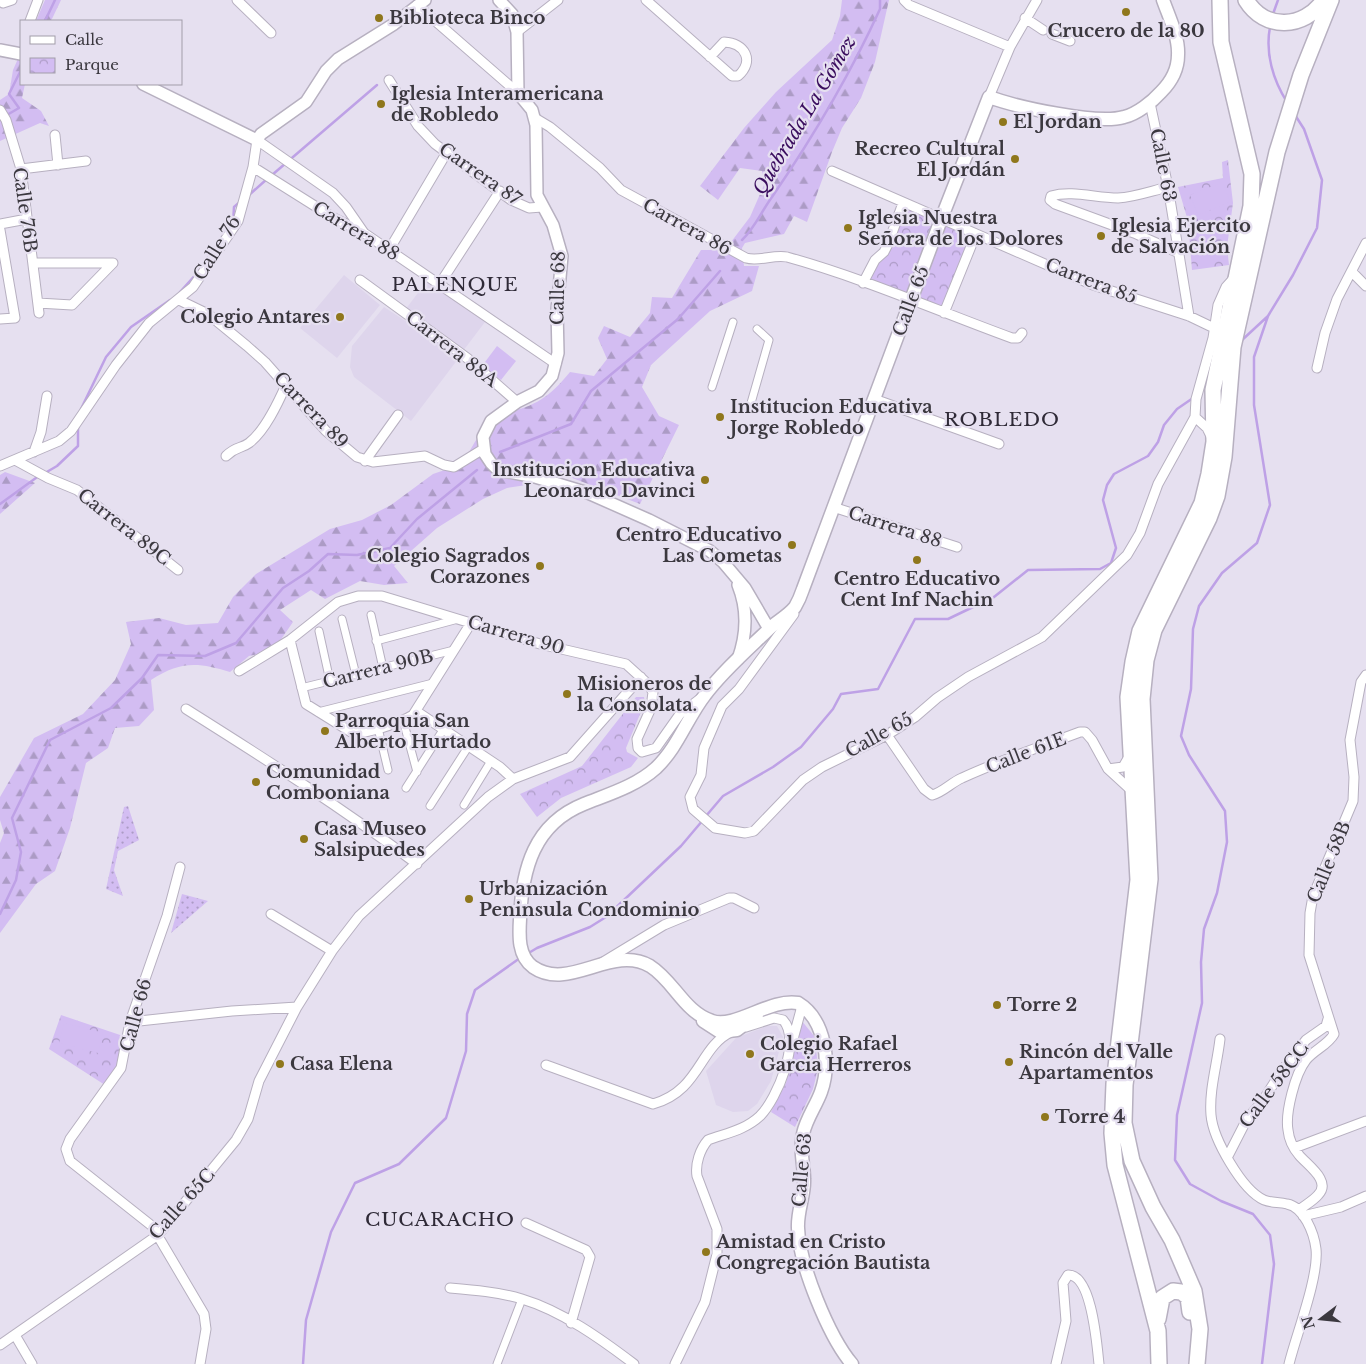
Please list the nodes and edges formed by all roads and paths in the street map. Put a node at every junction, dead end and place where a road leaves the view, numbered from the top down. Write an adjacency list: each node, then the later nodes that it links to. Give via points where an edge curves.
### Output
1 (38, 0): 16 (street)
2 (237, 0): 17 (street)
3 (499, 0): 18 (street, via 512,14)
4 (558, 0): 18 (street)
5 (646, 0): 23 (street)
6 (904, 0): 20 (street)
7 (1037, 0): 15 (street, Calle 65)
8 (1164, 0): 29 (main road, via 1177,43 1178,63 1167,84)
9 (1220, 0): 24 (highway)
10 (1228, 0): 24 (highway)
11 (1246, 0): 14 (highway, via 1260,16 1279,23 1300,20)
12 (1331, 0): 73 (highway, via 1283,127 1233,347)
13 (421, 2): 27 (street, Carrera 86); 33 (street, via 394,24 338,59 306,102)
14 (1320, 5)
15 (1025, 18): 19 (street); 20 (street, Calle 65)
16 (30, 20)
17 (271, 32)
18 (517, 32): 27 (street)
19 (1070, 41)
20 (1010, 47): 28 (street, Calle 65)
21 (0, 50): 22 (street)
22 (20, 52)
23 (710, 57)
24 (1224, 62): 56 (highway, via 1253,189)
25 (390, 80): 34 (street, Carrera 87, via 418,126)
26 (146, 85): 33 (street)
27 (518, 93): 31 (street, Carrera 86, via 532,110)
28 (989, 97): 29 (main road, via 1030,108 1102,119 1125,117); 44 (main road, Calle 65)
29 (1150, 103): 40 (street, Calle 63)
30 (0, 110): 38 (street, Calle 76B)
31 (534, 118): 43 (street, Calle 68, via 537,195); 58 (street, Carrera 86, via 600,168 621,190 746,258 784,256)
32 (55, 135): 36 (street)
33 (257, 140): 37 (street, Calle 76); 48 (street, via 333,193)
34 (447, 152): 41 (street, Carrera 87); 51 (street)
35 (86, 161): 36 (street)
36 (58, 165): 38 (street)
37 (253, 167): 48 (street, Carrera 88); 61 (street, Calle 76, via 238,221 231,234 193,287)
38 (21, 170): 45 (street, Calle 76B)
39 (832, 171): 42 (street, Carrera 85)
40 (1168, 187): 52 (street, Calle 63); 52 (street, via 1119,198 1064,194 1050,197 1055,204)
41 (500, 191): 43 (street, Carrera 87, via 524,206); 59 (street)
42 (903, 203): 44 (street, Carrera 85); 58 (street, via 884,252 875,260)
43 (542, 207): 72 (street, Calle 68, via 553,225 562,256)
44 (942, 217): 49 (street, Carrera 85); 62 (main road, Calle 65)
45 (27, 219): 46 (street); 53 (street, Calle 76B)
46 (0, 224)
47 (0, 230): 55 (street, Calle 76B)
48 (364, 233): 51 (street, Carrera 88)
49 (976, 234): 65 (street); 66 (street, Carrera 85, via 1093,284)
50 (1366, 244): 54 (street)
51 (389, 250): 59 (street, Carrera 88)
52 (1179, 252): 66 (street, Calle 63)
53 (33, 263): 63 (street, Calle 76B); 63 (street, via 113,264 72,305)
54 (1352, 272): 60 (street); 74 (street, via 1337,299)
55 (3, 276): 67 (street, Calle 76B, via 15,318)
56 (1236, 277): 69 (street, via 1226,287 1218,305); 73 (highway)
57 (360, 280): 80 (street, Carrera 88A, via 467,358)
58 (863, 283): 62 (street, Carrera 86)
59 (439, 284): 72 (street, Carrera 88)
60 (1366, 286)
61 (179, 300): 75 (street, Carrera 89, via 222,324); 86 (street, Calle 76, via 144,328 72,431)
62 (911, 301): 65 (street, Carrera 86); 79 (main road, Calle 65)
63 (38, 303): 64 (street, Calle 76B)
64 (39, 313)
65 (944, 313): 71 (street, Carrera 86)
66 (1189, 316): 69 (street, Carrera 85)
67 (0, 319)
68 (733, 322): 76 (street)
69 (1214, 328): 73 (street)
70 (757, 329): 81 (street, via 769,340)
71 (1020, 336)
72 (556, 364): 80 (street, Calle 68, via 544,386)
73 (1219, 368): 77 (highway); 162 (highway, via 1224,457 1217,496 1154,630 1144,673 1142,699 1150,880 1124,1104 1124,1123 1132,1161 1188,1274 1198,1308)
74 (1317, 368)
75 (286, 385): 88 (street, via 277,407 252,440 234,448); 90 (street, Carrera 89, via 326,431)
76 (712, 387)
77 (1206, 389): 83 (street); 84 (highway)
78 (47, 396): 86 (street)
79 (874, 399): 85 (street); 92 (main road, Calle 65)
80 (517, 402): 87 (street, Calle 68, via 491,421 484,432)
81 (749, 410)
82 (398, 416): 90 (street)
83 (1195, 417): 84 (street, via 1207,428); 122 (street, Calle 65, via 1158,484 1135,541 1119,564 1036,642 968,677)
84 (1214, 442): 124 (highway, via 1202,503 1137,642 1128,697)
85 (999, 444)
86 (34, 452): 89 (street, Calle 76)
87 (485, 454): 90 (street, Carrera 89, via 480,451 454,467 425,456); 95 (street, via 494,467 503,472 572,487 648,520 710,551)
88 (226, 456)
89 (15, 460): 91 (street, Calle 76); 94 (street, Carrera 89C, via 77,490)
90 (365, 461)
91 (0, 466)
92 (833, 507): 93 (street, Carrera 88); 96 (main road, Calle 65)
93 (957, 548)
94 (178, 570)
95 (731, 570): 101 (street); 106 (street, via 741,593 745,617 743,646)
96 (795, 607): 101 (main road, Calle 65); 122 (street, Calle 65, via 794,613 714,721 704,748 701,776 690,797 695,812 711,826 722,830 754,831 812,774)
97 (371, 615): 104 (street)
98 (342, 619): 109 (street)
99 (459, 619): 100 (street, Carrera 90); 103 (street, Carrera 90, via 382,596 358,596 333,604); 104 (street)
100 (471, 623): 105 (street); 111 (street, Carrera 90, via 540,644 614,660 626,664)
101 (769, 629): 106 (main road, Calle 65)
102 (318, 631): 112 (street)
103 (290, 640): 108 (street, Carrera 90); 114 (street)
104 (376, 641): 107 (street)
105 (454, 650): 107 (street, Carrera 90B); 113 (street)
106 (738, 660): 115 (main road, Calle 65)
107 (383, 668): 109 (street, Carrera 90B)
108 (239, 671)
109 (356, 675): 112 (street, Carrera 90B)
110 (1366, 675): 144 (street, Calle 58B, via 1361,682 1350,740 1353,801 1313,896 1310,913 1309,955)
111 (641, 677): 115 (street, Carrera 90, via 652,688 653,696 637,739 636,745 642,752 656,748 680,714); 129 (street, Calle 65C, via 570,757)
112 (330, 681): 114 (street, Carrera 90B)
113 (432, 684): 117 (street); 118 (street)
114 (301, 688): 118 (street, via 305,702)
115 (704, 696): 139 (main road, Calle 65, via 672,750 656,768 627,786 560,817 539,842 523,876 520,946 525,958 538,970 566,974)
116 (186, 709): 134 (street, via 294,778)
117 (416, 711): 119 (street); 121 (street)
118 (318, 712): 120 (street, via 353,733)
119 (403, 720): 120 (street); 128 (street)
120 (378, 728): 127 (street)
121 (443, 730): 123 (street); 128 (street)
122 (887, 735): 126 (street, Calle 61E, via 925,792 932,795 962,778 1080,732 1085,732 1092,740)
123 (468, 747): 125 (street); 132 (street)
124 (1130, 756): 126 (street, via 1123,767); 131 (highway)
125 (491, 761): 129 (street); 133 (street)
126 (1108, 769): 131 (street)
127 (388, 770)
128 (417, 772): 130 (street)
129 (513, 779): 134 (street, Calle 65C, via 477,806)
130 (406, 788)
131 (1132, 791): 163 (highway, via 1138,880 1114,1084 1112,1133 1115,1165)
132 (430, 806)
133 (464, 806)
134 (417, 864): 138 (street, Calle 65C, via 359,916)
135 (180, 868): 145 (street, Calle 66)
136 (754, 908): 139 (street, via 729,898 664,925)
137 (271, 914): 138 (street)
138 (332, 951): 141 (street, Calle 65C)
139 (600, 964): 143 (main road, via 631,960 650,966)
140 (802, 1006): 142 (main road, via 794,1002); 150 (street); 171 (main road, Calle 63, via 823,1041 826,1070 821,1093 803,1135 804,1181 798,1220 799,1243 838,1343)
141 (297, 1007): 145 (street); 158 (street, Calle 65C, via 259,1080 248,1119 236,1140)
142 (764, 1009): 143 (main road, via 728,1022 713,1022); 147 (main road)
143 (693, 1010): 146 (main road)
144 (1328, 1019): 153 (street, Calle 58B, via 1334,1030 1331,1039 1306,1061 1293,1093 1288,1130); 154 (street, Calle 58CC, via 1326,1026 1306,1040 1281,1072 1247,1119)
145 (130, 1022): 158 (street, Calle 66, via 119,1074 70,1139 66,1149 70,1161 142,1217)
146 (704, 1022): 147 (main road, via 717,1032); 149 (street)
147 (737, 1030): 149 (street); 150 (street, via 779,1018 784,1020 790,1030)
148 (1220, 1040): 154 (street, via 1210,1097 1211,1116 1215,1137)
149 (716, 1044): 151 (street, via 694,1077 678,1092 653,1104)
150 (788, 1056): 170 (street, via 775,1097 760,1116 741,1130 708,1140 699,1156 697,1176 717,1229 717,1254 705,1302)
151 (546, 1065)
152 (1366, 1121): 153 (street)
153 (1294, 1148): 156 (street, via 1319,1176 1322,1184 1319,1195)
154 (1228, 1156): 156 (street, via 1250,1190 1264,1200 1288,1204)
155 (1366, 1196): 156 (street, via 1341,1207)
156 (1301, 1213): 176 (street, via 1311,1230 1316,1250 1311,1285)
157 (526, 1223): 161 (street, via 586,1250 590,1257)
158 (158, 1235): 164 (street, Calle 65C); 167 (street, via 204,1314 206,1329)
159 (450, 1288): 160 (street)
160 (522, 1299): 161 (street); 168 (street)
161 (571, 1323): 169 (street)
162 (1200, 1330): 163 (highway, via 1190,1316 1188,1297 1173,1291 1162,1298); 175 (highway)
163 (1158, 1331): 174 (highway)
164 (15, 1336): 165 (street, Calle 65C); 166 (street)
165 (0, 1345)
166 (32, 1364)
167 (200, 1364)
168 (497, 1364)
169 (634, 1364)
170 (675, 1364)
171 (852, 1364)
172 (1056, 1364): 173 (street, via 1066,1321 1063,1283 1068,1275 1078,1279 1087,1294)
173 (1099, 1364)
174 (1159, 1364)
175 (1197, 1364)
176 (1289, 1364)

